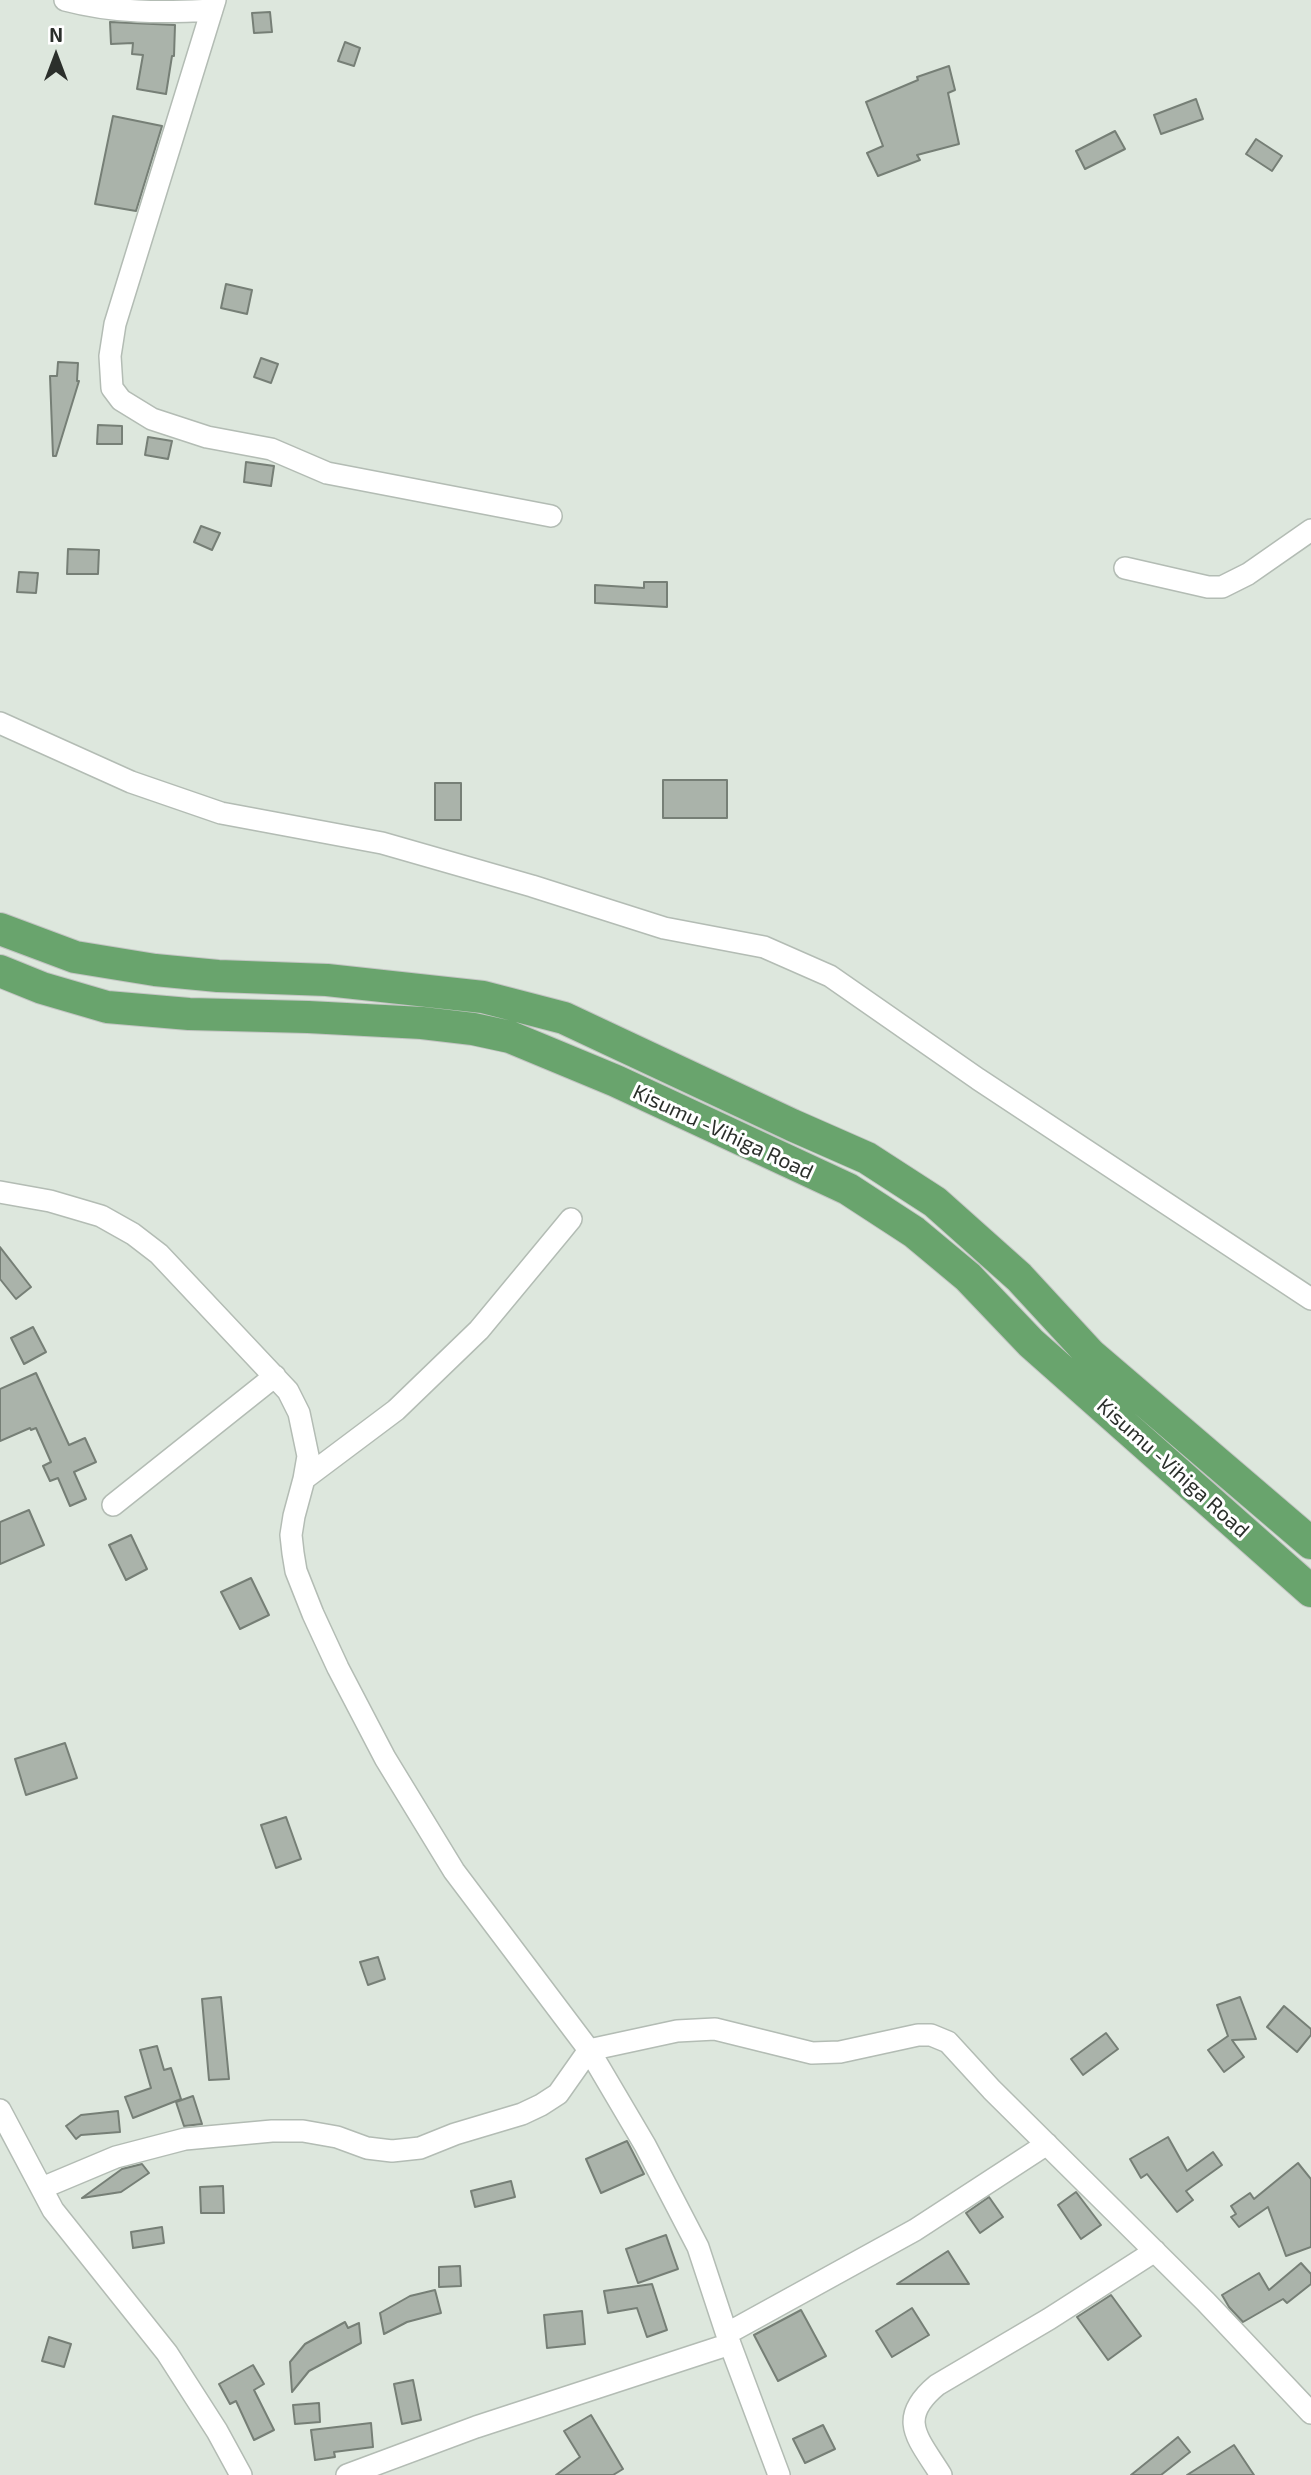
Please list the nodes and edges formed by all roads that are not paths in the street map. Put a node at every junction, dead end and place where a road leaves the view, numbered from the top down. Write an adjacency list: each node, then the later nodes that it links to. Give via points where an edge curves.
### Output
1 (65, 0): 2 (street, via 122,11)
2 (214, 5): 3 (street, via 116,324 110,356 112,388 121,400 152,419 207,437 271,449 327,472)
3 (551, 516)
4 (1311, 530): 5 (street, via 1222,587)
5 (1125, 568)
6 (0, 723): 11 (street, via 131,782 221,813 382,843 664,928 764,947 819,971)
7 (0, 929): 15 (highway, Kisumu -Vihiga Road, via 75,957 155,970 327,980 483,998 564,1018 867,1158 935,1202 1020,1276 1091,1355)
8 (0, 971): 16 (highway, Kisumu -Vihiga Road, via 107,1007 422,1023 510,1037 848,1189 914,1232 968,1276 1031,1343)
9 (0, 1192): 12 (street, via 89,1212 133,1234 159,1254)
10 (571, 1219): 13 (street, via 480,1330 396,1410)
11 (1311, 1299)
12 (275, 1376): 13 (street, via 299,1413 308,1456); 14 (street)
13 (304, 1479): 17 (street, via 291,1535 296,1571 338,1668 385,1758 454,1871)
14 (113, 1504)
15 (1311, 1543)
16 (1311, 1591)
17 (589, 2050): 19 (street, via 715,2029 813,2053 932,2035 948,2042); 20 (street, via 558,2094 541,2105 420,2148 367,2148 303,2131 186,2138 116,2157); 22 (street, via 698,2247)
18 (0, 2110): 20 (street)
19 (1047, 2144): 21 (street); 22 (street, via 915,2230)
20 (41, 2188): 24 (street, via 167,2353)
21 (1155, 2251): 23 (street); 27 (street, via 937,2385 919,2401 914,2428)
22 (729, 2338): 25 (street); 26 (street)
23 (1311, 2413)
24 (241, 2475)
25 (346, 2475)
26 (779, 2475)
27 (941, 2475)

